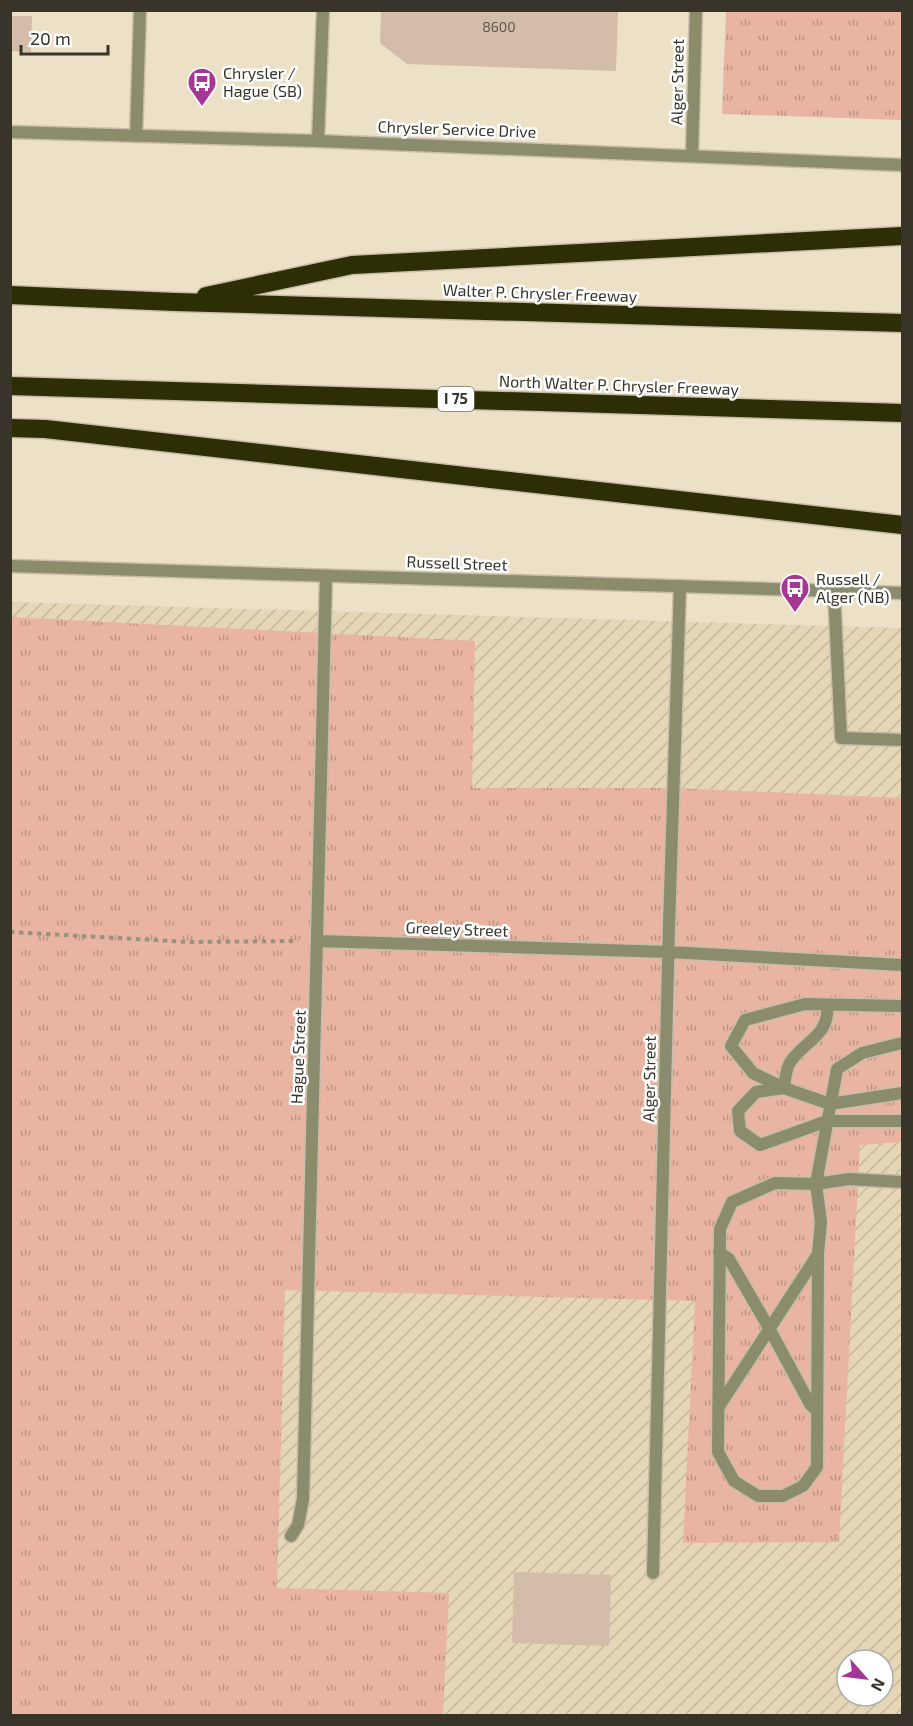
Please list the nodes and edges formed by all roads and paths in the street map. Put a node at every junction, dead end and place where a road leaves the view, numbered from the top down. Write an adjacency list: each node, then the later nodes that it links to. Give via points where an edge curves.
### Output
1 (140, 10): 5 (street)
2 (323, 10): 6 (street)
3 (696, 10): 7 (street, Alger Street)
4 (10, 132): 5 (street, Chrysler Service Drive)
5 (136, 136): 6 (street, Chrysler Service Drive)
6 (318, 141): 7 (street, Chrysler Service Drive)
7 (692, 155): 8 (street, Chrysler Service Drive)
8 (903, 165)
9 (903, 236): 11 (highway, via 352,266)
10 (10, 295): 11 (highway)
11 (175, 302): 12 (highway, Walter P. Chrysler Freeway)
12 (903, 323)
13 (10, 386): 14 (highway, North Walter P. Chrysler Freeway / I 75)
14 (903, 413)
15 (10, 428): 16 (highway)
16 (903, 525)
17 (10, 567): 18 (street, Russell Street)
18 (326, 576): 19 (street, Russell Street); 24 (street, Hague Street)
19 (681, 586): 20 (street, Russell Street); 25 (street, Alger Street)
20 (834, 591): 21 (street, Russell Street); 22 (street, via 841,738)
21 (903, 593)
22 (903, 740)
23 (10, 932): 24 (path, via 188,942)
24 (318, 941): 25 (street, Greeley Street); 42 (street, Hague Street, via 303,1499 298,1525)
25 (669, 952): 26 (street, Greeley Street); 43 (street, Alger Street)
26 (903, 965)
27 (827, 1005): 28 (street); 30 (street, via 828,1017 818,1036 789,1062); 30 (street, via 805,1004 745,1020 731,1046 753,1073)
28 (903, 1006)
29 (903, 1043): 32 (street, via 862,1053 837,1069)
30 (784, 1088): 32 (street); 33 (street, via 756,1092 738,1111 740,1131 760,1145)
31 (903, 1093): 32 (street)
32 (830, 1104): 33 (street)
33 (827, 1121): 34 (street); 36 (street)
34 (903, 1121)
35 (903, 1182): 36 (street, via 849,1179)
36 (816, 1184): 37 (street, via 775,1183 732,1202 720,1229); 38 (street, via 821,1222)
37 (720, 1252): 39 (street, via 729,1259); 40 (street)
38 (818, 1252): 39 (street); 41 (street)
39 (770, 1328): 40 (street); 41 (street)
40 (718, 1408): 41 (street, via 718,1452 734,1481 758,1496 783,1496 803,1486 817,1467)
41 (817, 1412)
42 (291, 1536)
43 (653, 1573)

